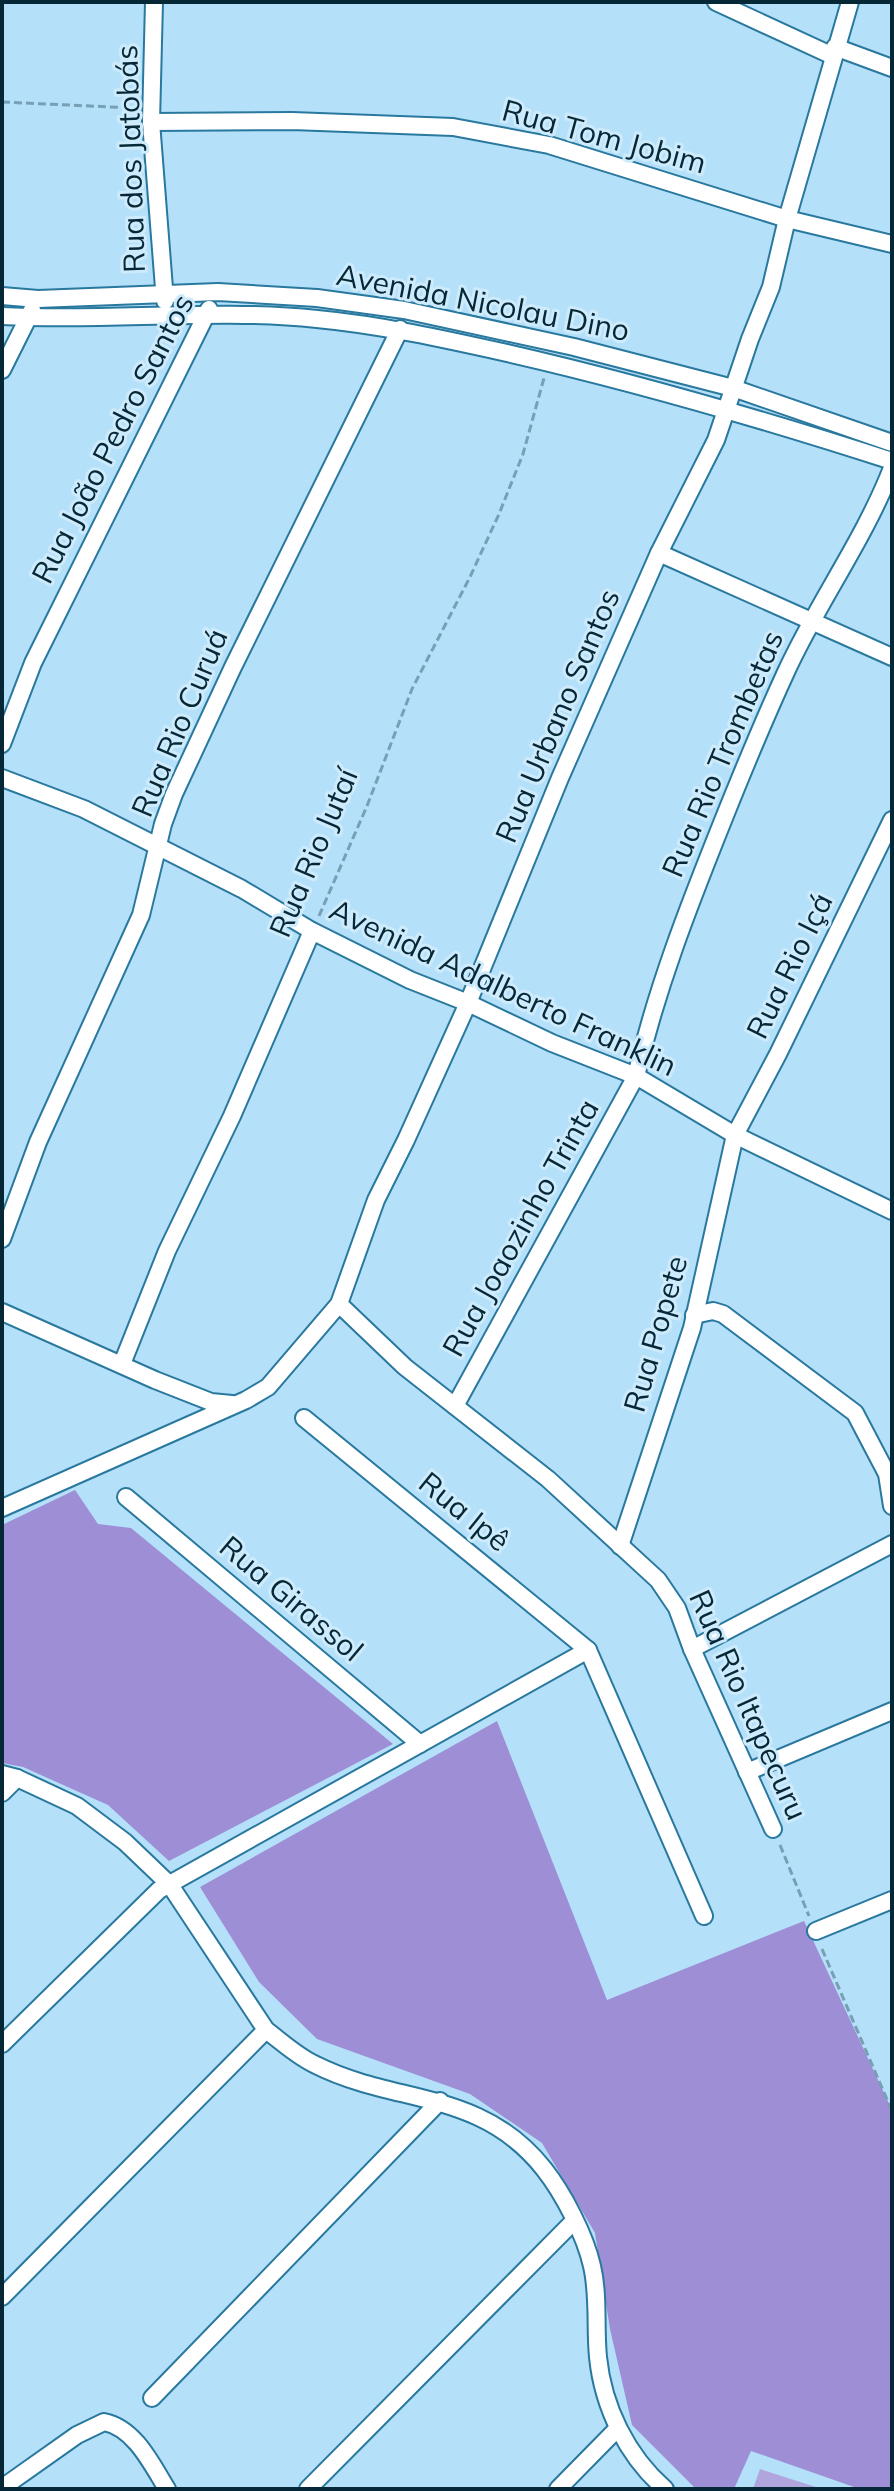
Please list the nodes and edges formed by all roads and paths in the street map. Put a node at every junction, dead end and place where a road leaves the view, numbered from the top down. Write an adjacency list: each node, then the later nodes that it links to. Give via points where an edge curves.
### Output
1 (154, 2): 7 (street, Rua dos Jatobás)
2 (716, 2): 4 (street)
3 (850, 2): 4 (street, Rua Urbano Santos)
4 (834, 51): 5 (street); 8 (street, Rua Urbano Santos)
5 (892, 68)
6 (2, 102): 7 (path)
7 (151, 115): 8 (street, Rua Tom Jobim, via 453,127 549,145); 11 (street, Rua dos Jatobás)
8 (787, 219): 9 (street, Rua Tom Jobim); 21 (street, Rua Urbano Santos, via 771,287)
9 (892, 244)
10 (218, 292): 11 (street, Avenida Nicolau Dino); 15 (street, Rua João Pedro Santos); 21 (street, Avenida Nicolau Dino, via 404,310)
11 (165, 293): 13 (street, Avenida Nicolau Dino); 14 (street, Rua dos Jatobás)
12 (2, 296): 13 (street, Avenida Nicolau Dino)
13 (38, 299): 17 (street)
14 (165, 315): 15 (street, Avenida Nicolau Dino); 17 (street, Avenida Nicolau Dino)
15 (207, 315): 18 (street, Avenida Nicolau Dino); 29 (street, Rua João Pedro Santos, via 33,663)
16 (2, 316): 17 (street, Avenida Nicolau Dino)
17 (28, 318): 20 (street)
18 (400, 329): 19 (street, Avenida Nicolau Dino); 32 (street, Rua Rio Curuá, via 220,693 174,794)
19 (549, 363): 22 (street, Avenida Nicolau Dino); 33 (path, Rua Rio Jutaí, via 509,490 412,689)
20 (2, 370)
21 (733, 388): 22 (street, Rua Urbano Santos); 23 (street, Avenida Nicolau Dino)
22 (726, 408): 24 (street, Avenida Nicolau Dino); 26 (street, Rua Urbano Santos, via 716,440)
23 (892, 443)
24 (892, 461)
25 (892, 468): 27 (street, Rua Rio Trombetas, via 875,510)
26 (659, 553): 27 (street); 34 (street, Rua Urbano Santos)
27 (813, 620): 28 (street); 35 (street, Rua Rio Trombetas, via 701,872 649,1019)
28 (892, 657)
29 (2, 744)
30 (2, 778): 32 (street, Avenida Adalberto Franklin, via 84,809)
31 (892, 820): 36 (street, Rua Rio Içá)
32 (159, 846): 33 (street, Avenida Adalberto Franklin); 38 (street, Rua Rio Curuá, via 141,915 38,1142)
33 (312, 931): 34 (street, Avenida Adalberto Franklin); 42 (street, Rua Rio Jutaí, via 167,1251)
34 (468, 1003): 35 (street, Avenida Adalberto Franklin); 39 (street, Rua Urbano Santos, via 376,1200)
35 (636, 1076): 36 (street, Avenida Adalberto Franklin); 44 (street, Rua Joaozinho Trinta)
36 (735, 1135): 37 (street, Avenida Adalberto Franklin); 41 (street, Rua Popete)
37 (892, 1211)
38 (2, 1239)
39 (339, 1304): 43 (street, Rua Urbano Santos, via 268,1387); 44 (street, Rua Rio Itapecuru)
40 (2, 1312): 42 (street)
41 (694, 1315): 47 (street, via 723,1314 855,1413 887,1474); 50 (street, Rua Popete)
42 (122, 1364): 43 (street, via 211,1402)
43 (233, 1404): 48 (street, Rua Urbano Santos)
44 (455, 1406): 50 (street, Rua Rio Itapecuru, via 548,1479)
45 (304, 1418): 52 (street, Rua Ipê)
46 (126, 1497): 54 (street, Rua Girassol)
47 (892, 1506)
48 (2, 1508)
49 (892, 1544): 51 (street)
50 (620, 1546): 51 (street, Rua Rio Itapecuru, via 667,1592)
51 (692, 1649): 55 (street, Rua Rio Itapecuru)
52 (588, 1650): 54 (street); 61 (street)
53 (892, 1711): 55 (street)
54 (420, 1744): 59 (street)
55 (747, 1772): 58 (street, Rua Rio Itapecuru)
56 (10, 1776): 57 (street); 59 (street, via 77,1806)
57 (2, 1793)
58 (773, 1829): 62 (path, Rua Rio Itapecuru)
59 (170, 1885): 63 (street); 64 (street)
60 (892, 1900): 62 (street)
61 (704, 1916)
62 (816, 1931): 66 (path, Rua Rio Itapecuru)
63 (266, 2030): 65 (street, via 314,2065); 68 (street)
64 (2, 2044)
65 (440, 2101): 67 (street, via 511,2137 543,2167); 69 (street)
66 (892, 2111)
67 (574, 2221): 70 (street, via 592,2263 598,2357); 73 (street)
68 (2, 2297)
69 (152, 2398)
70 (617, 2429): 74 (street); 75 (street)
71 (2, 2488): 72 (street, via 104,2422 124,2430)
72 (167, 2489)
73 (308, 2489)
74 (558, 2489)
75 (665, 2489)

